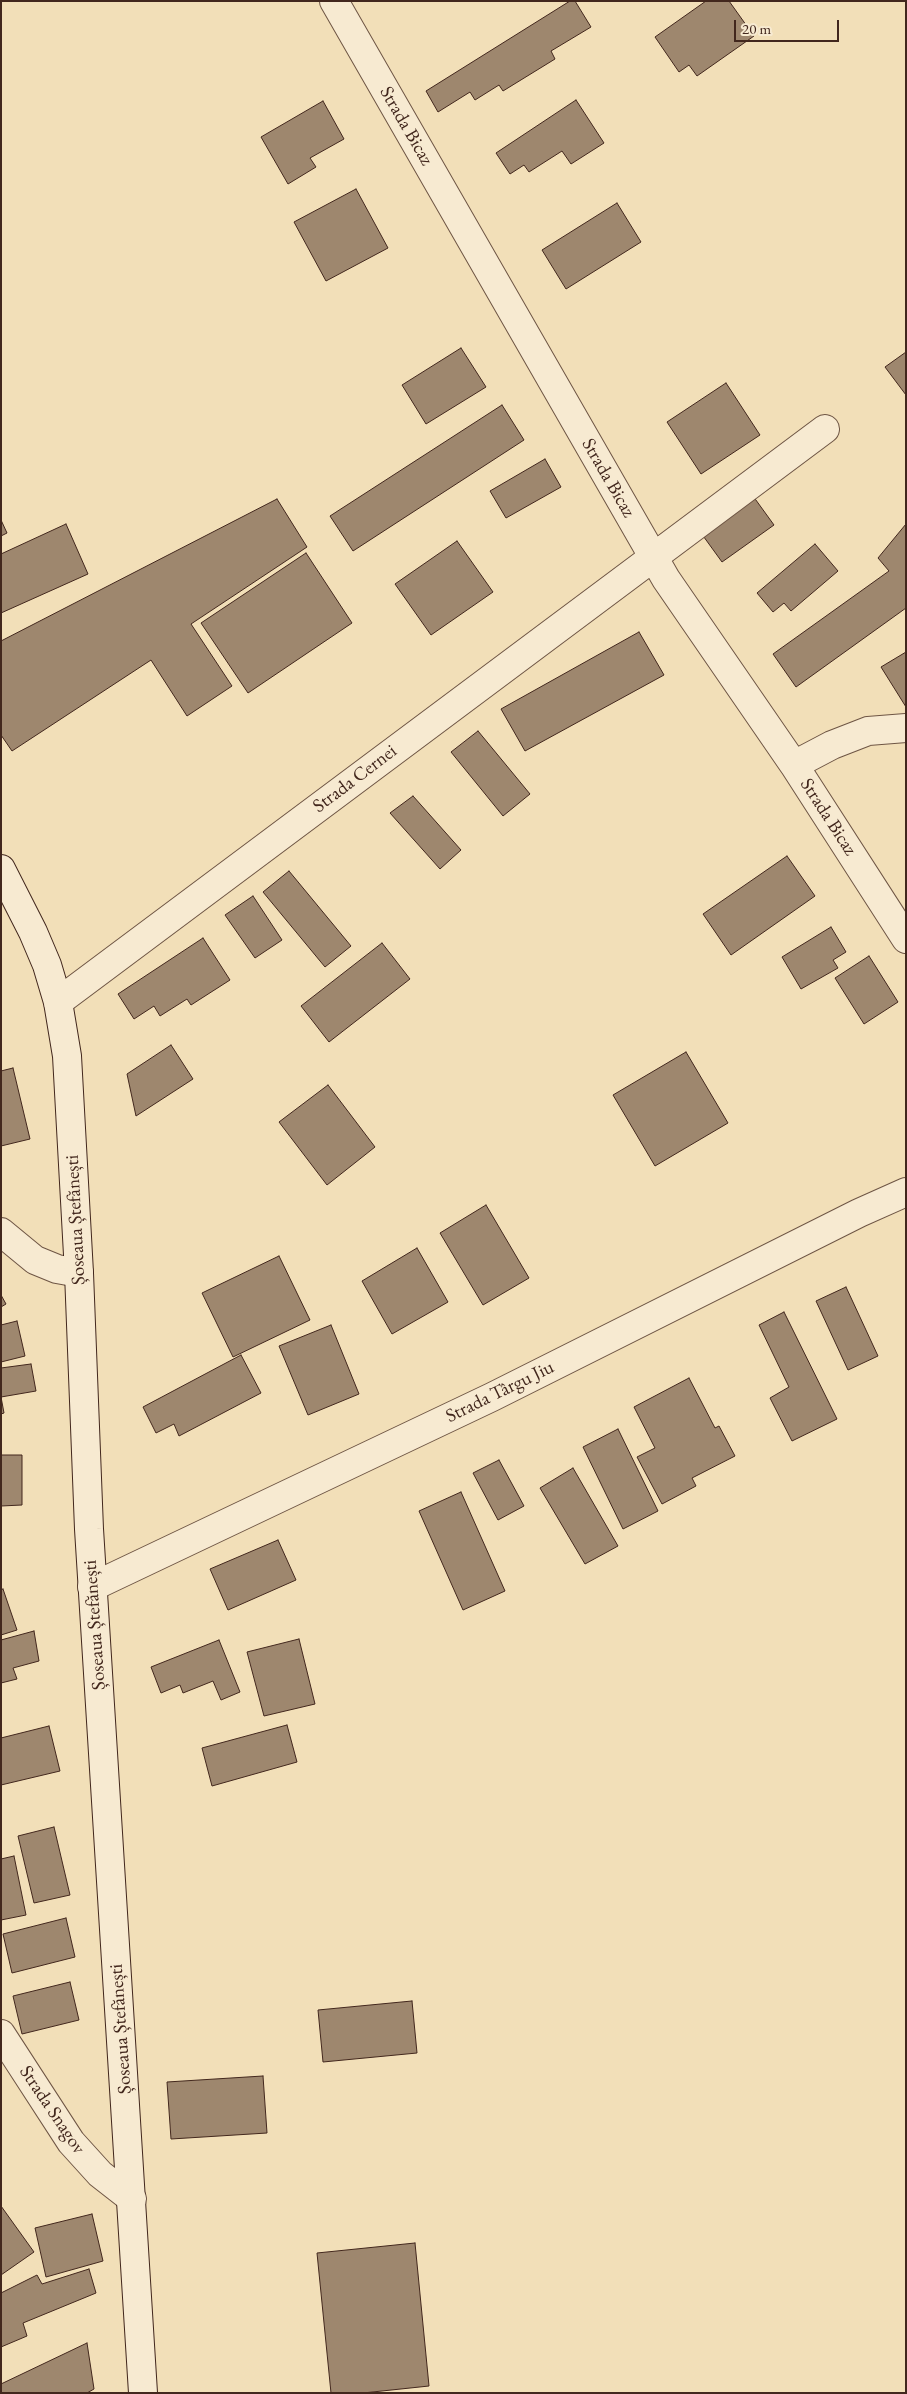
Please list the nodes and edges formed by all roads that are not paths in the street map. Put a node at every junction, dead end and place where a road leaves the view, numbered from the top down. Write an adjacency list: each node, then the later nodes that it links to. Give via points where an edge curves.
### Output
1 (334, 1): 3 (street, Strada Bicaz)
2 (825, 429): 3 (street, Strada Cernei)
3 (653, 556): 5 (street, Strada Bicaz); 8 (street, Strada Cernei)
4 (906, 728): 5 (street, via 868,731)
5 (794, 765): 7 (street, Strada Bicaz)
6 (1, 869): 8 (street, Șoseaua Ștefănești, via 33,932)
7 (906, 939)
8 (58, 1002): 11 (street, Șoseaua Ștefănești, via 67,1056)
9 (906, 1192): 12 (street, Strada Târgu Jiu, via 492,1397)
10 (1, 1232): 11 (street, via 35,1260)
11 (79, 1273): 12 (street, Șoseaua Ștefănești)
12 (92, 1587): 14 (street, Șoseaua Ștefănești)
13 (1, 2034): 14 (street, Strada Snagov, via 71,2142 100,2174)
14 (132, 2198): 15 (street, Șoseaua Ștefănești)
15 (143, 2393)

